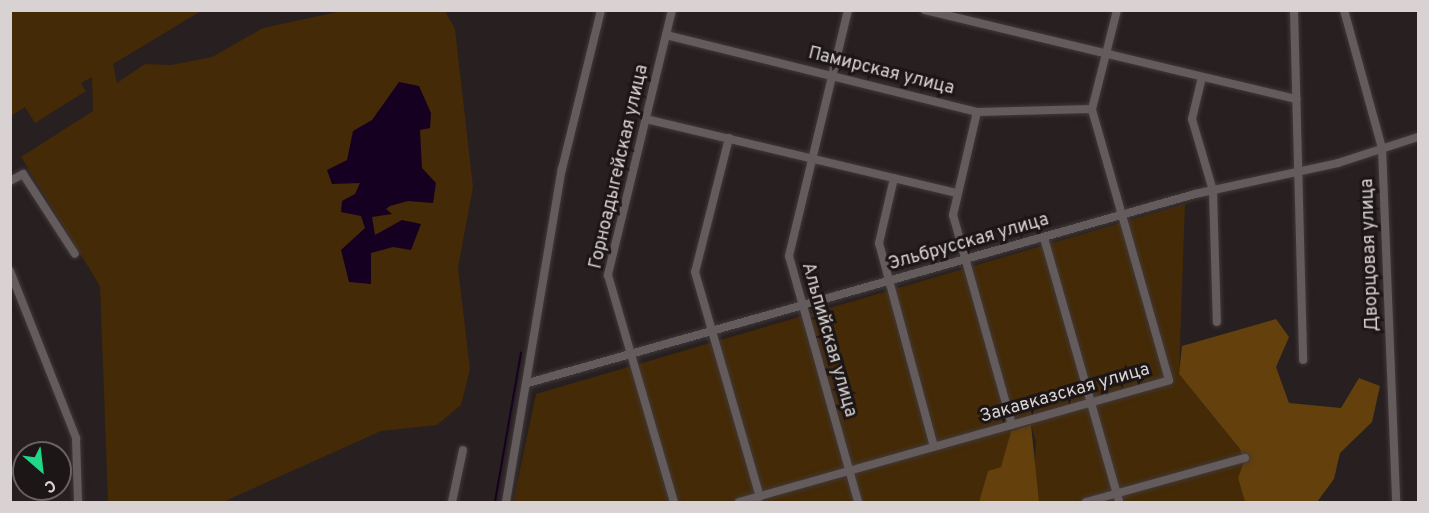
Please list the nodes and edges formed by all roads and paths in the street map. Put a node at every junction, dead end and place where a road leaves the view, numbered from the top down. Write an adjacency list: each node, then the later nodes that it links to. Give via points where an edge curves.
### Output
1 (601, 10): 36 (street, via 562,169)
2 (672, 10): 8 (street, Горноадыгейская улица)
3 (848, 10): 10 (street, Альпийская улица)
4 (925, 10): 9 (street)
5 (1117, 10): 9 (street)
6 (1344, 10): 18 (street, Дворцовая улица)
7 (1292, 11): 12 (street)
8 (666, 35): 10 (street, Памирская улица); 15 (street, Горноадыгейская улица)
9 (1106, 54): 11 (street); 13 (street)
10 (832, 75): 14 (street, Памирская улица); 19 (street, Альпийская улица)
11 (1202, 77): 12 (street); 23 (street, via 1192,119)
12 (1296, 99): 20 (street)
13 (1092, 109): 14 (street, Памирская улица); 25 (street, Закавказская улица)
14 (977, 112): 24 (street)
15 (646, 119): 17 (street); 34 (street, Горноадыгейская улица, via 608,274)
16 (1419, 137): 18 (street, Эльбрусская улица)
17 (729, 138): 19 (street); 33 (street, via 695,272)
18 (1382, 148): 20 (street, Эльбрусская улица); 52 (street, Дворцовая улица)
19 (811, 159): 21 (street); 31 (street, Альпийская улица, via 789,256)
20 (1296, 172): 23 (street, Эльбрусская улица); 35 (street)
21 (894, 178): 24 (street); 30 (street, via 879,243)
22 (10, 181): 27 (street, via 23,174)
23 (1213, 191): 25 (street, Эльбрусская улица); 32 (street)
24 (957, 193): 28 (street, via 953,215)
25 (1124, 215): 26 (street, Эльбрусская улица); 37 (street, Закавказская улица, via 1169,380)
26 (1044, 238): 28 (street, Эльбрусская улица); 37 (street)
27 (75, 255)
28 (966, 260): 30 (street, Эльбрусская улица); 38 (street)
29 (10, 271): 45 (street, via 76,438)
30 (888, 282): 31 (street, Эльбрусская улица); 39 (street)
31 (802, 306): 33 (street, Эльбрусская улица); 42 (street, Альпийская улица)
32 (1217, 322)
33 (713, 331): 34 (street, Эльбрусская улица); 43 (street)
34 (632, 353): 36 (street, Эльбрусская улица); 48 (street, Горноадыгейская улица)
35 (1303, 360)
36 (528, 383): 47 (street)
37 (1090, 402): 38 (street, Закавказская улица); 44 (street)
38 (1012, 425): 39 (street, Закавказская улица)
39 (934, 447): 42 (street, Закавказская улица)
40 (463, 450): 46 (street)
41 (1245, 458): 44 (street)
42 (849, 471): 43 (street, Закавказская улица); 50 (street, Альпийская улица)
43 (760, 497): 49 (street, Закавказская улица)
44 (1118, 498): 51 (street)
45 (78, 502)
46 (452, 502)
47 (506, 502)
48 (674, 502)
49 (740, 502)
50 (858, 502)
51 (1086, 502)
52 (1395, 502)

